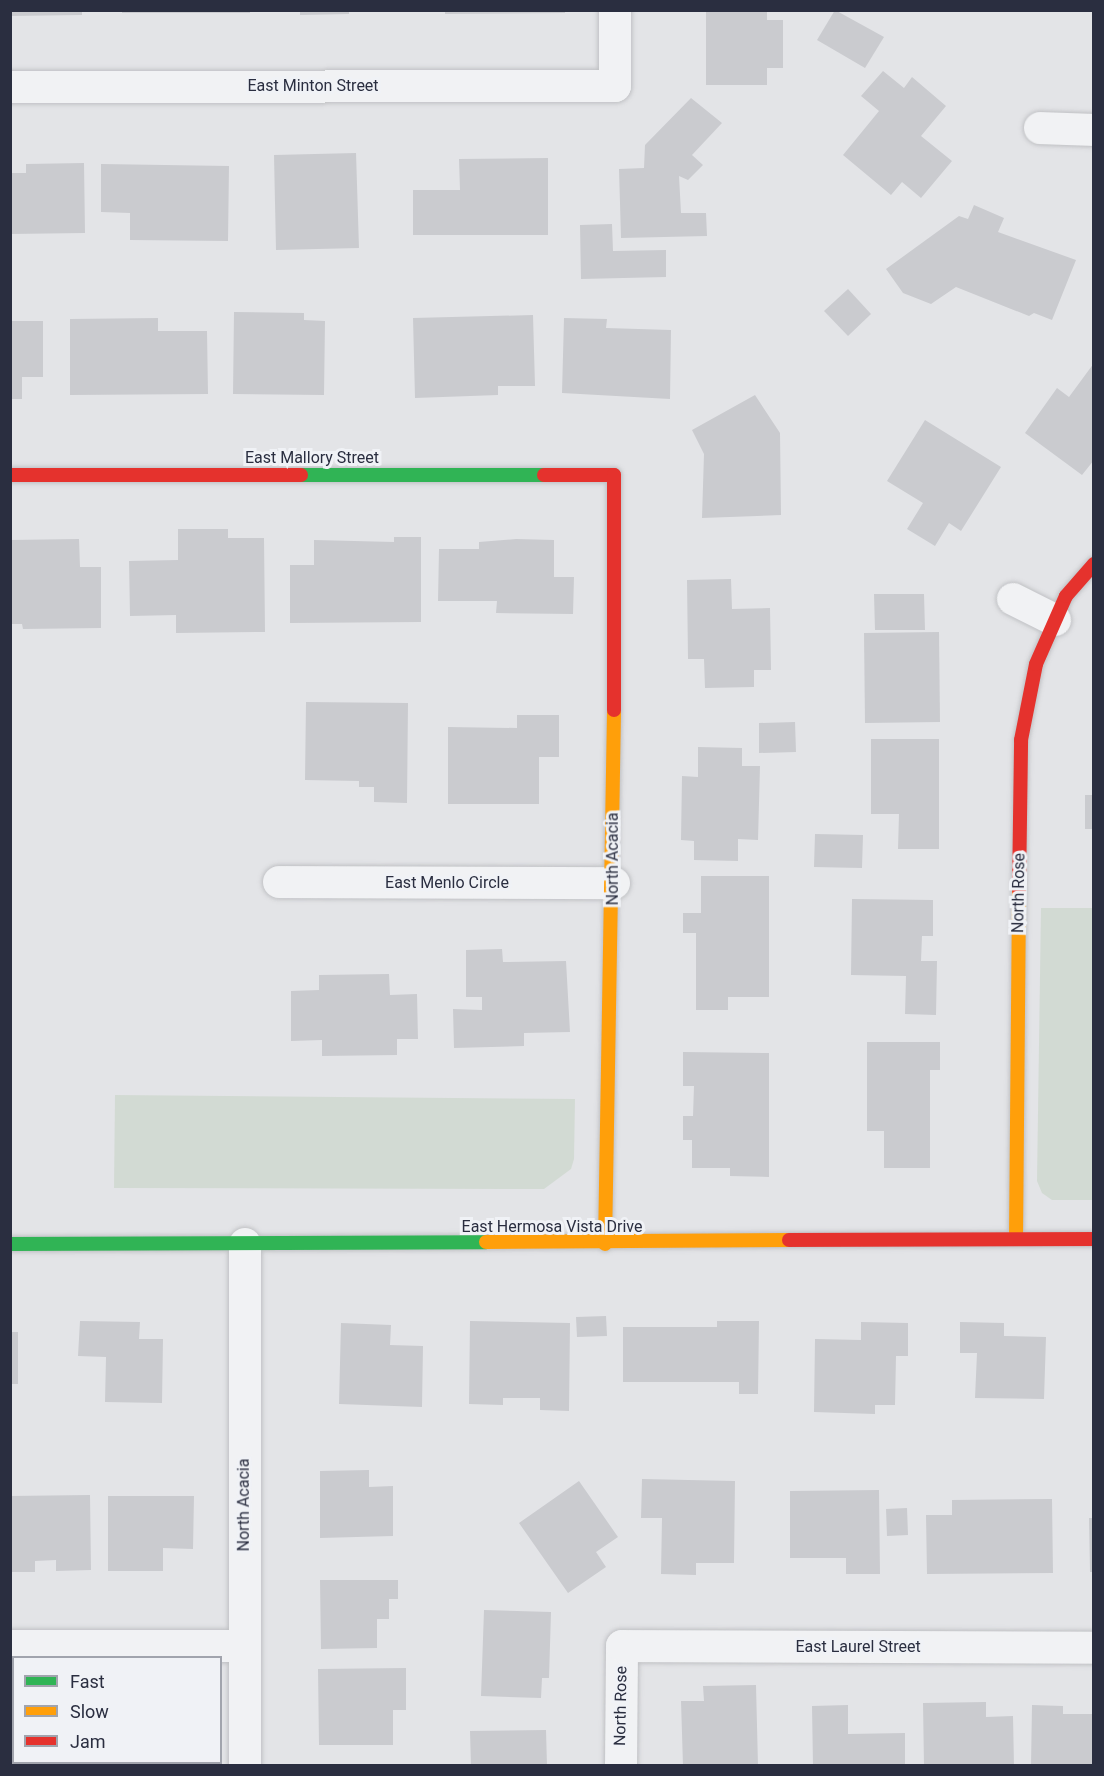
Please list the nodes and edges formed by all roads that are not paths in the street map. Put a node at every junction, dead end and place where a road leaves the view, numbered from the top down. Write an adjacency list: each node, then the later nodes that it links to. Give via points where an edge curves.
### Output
1 (615, 10): 2 (street, East Minton Street, via 615,86)
2 (10, 87)
3 (1040, 128): 4 (street)
4 (1094, 130)
5 (614, 475): 6 (street, East Mallory Street); 11 (street, North Acacia)
6 (10, 476)
7 (1094, 564): 9 (street, North Rose, via 1066,596)
8 (1013, 599): 9 (street)
9 (1055, 620): 12 (street, North Rose, via 1036,664 1021,740)
10 (279, 882): 11 (street, East Menlo Circle)
11 (614, 884): 16 (street, North Acacia)
12 (1016, 1239): 13 (street, East Hermosa Vista Drive); 16 (street, East Hermosa Vista Drive)
13 (1094, 1239)
14 (10, 1244): 15 (street, East Hermosa Vista Drive)
15 (245, 1244): 16 (street, East Hermosa Vista Drive); 18 (street, North Acacia)
16 (605, 1244)
17 (10, 1646): 18 (street)
18 (243, 1646): 21 (street, North Acacia)
19 (622, 1646): 20 (street, East Laurel Street); 22 (street, North Rose)
20 (1094, 1647)
21 (245, 1766)
22 (621, 1766)

